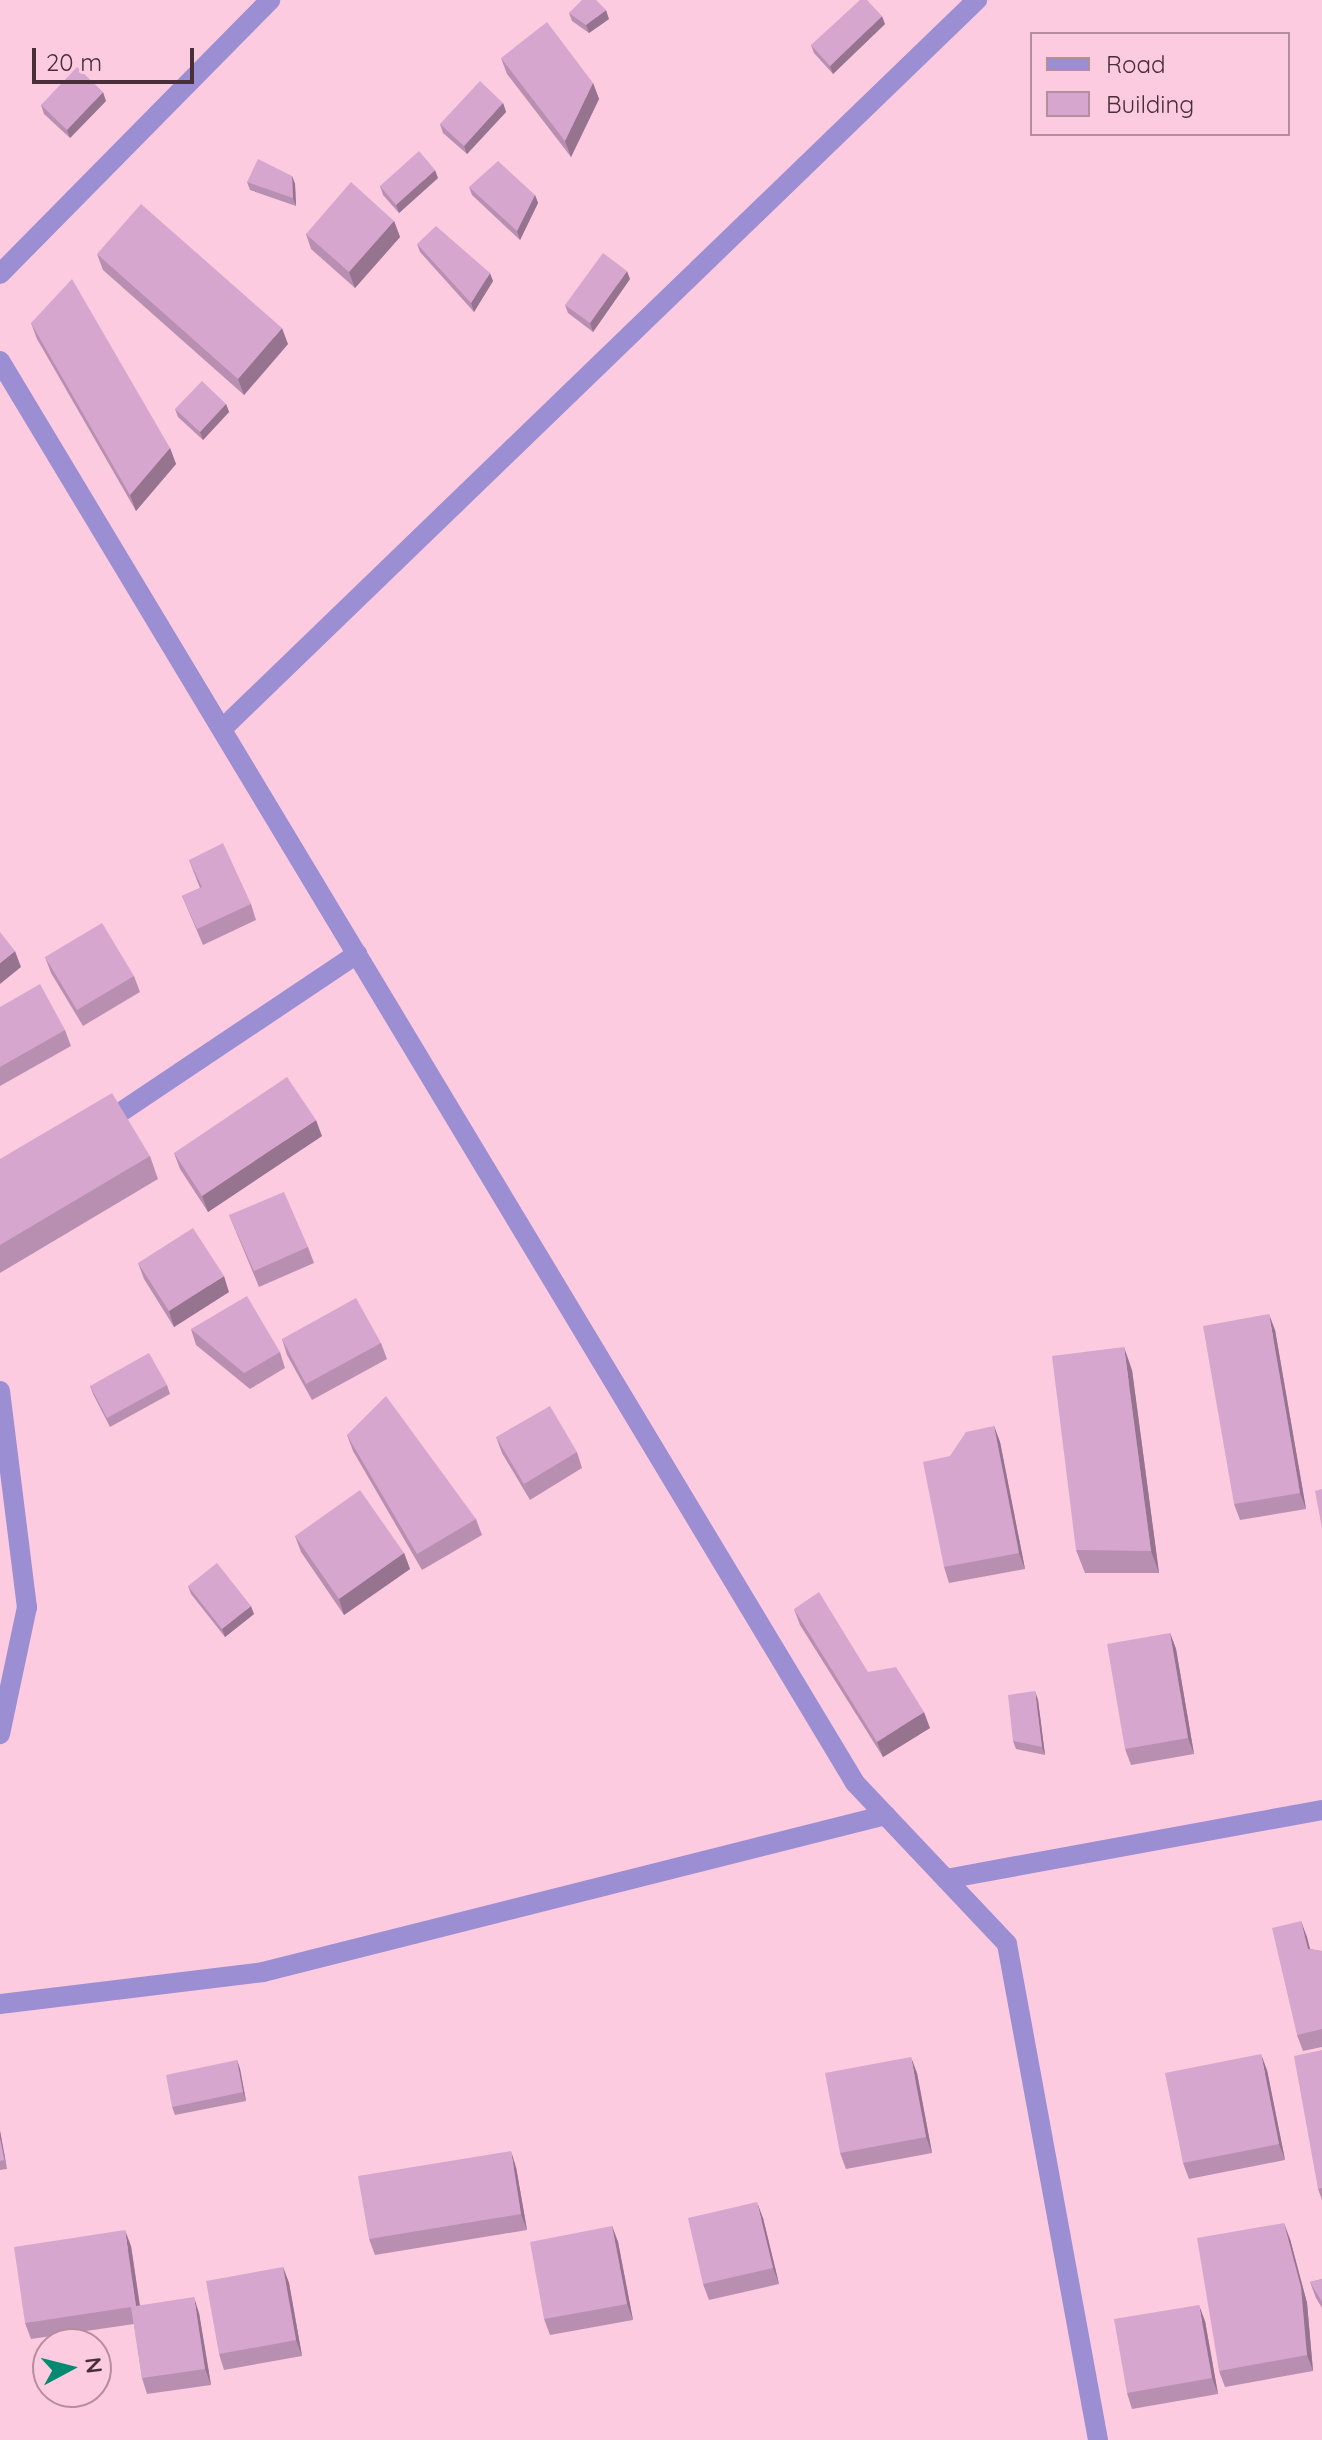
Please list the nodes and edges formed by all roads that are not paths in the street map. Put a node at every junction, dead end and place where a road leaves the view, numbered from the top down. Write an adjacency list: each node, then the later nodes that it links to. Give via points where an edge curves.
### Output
1 (270, 0): 3 (street)
2 (977, 0): 5 (street)
3 (0, 274)
4 (0, 361): 5 (street)
5 (222, 729): 6 (street)
6 (357, 954): 7 (street); 11 (street, via 855,1783)
7 (79, 1140)
8 (0, 1391): 9 (street, via 27,1607)
9 (0, 1734)
10 (1322, 1810): 12 (street)
11 (886, 1815): 12 (street); 13 (street, via 263,1972)
12 (946, 1879): 14 (street, via 1007,1944)
13 (0, 2004)
14 (1098, 2440)

